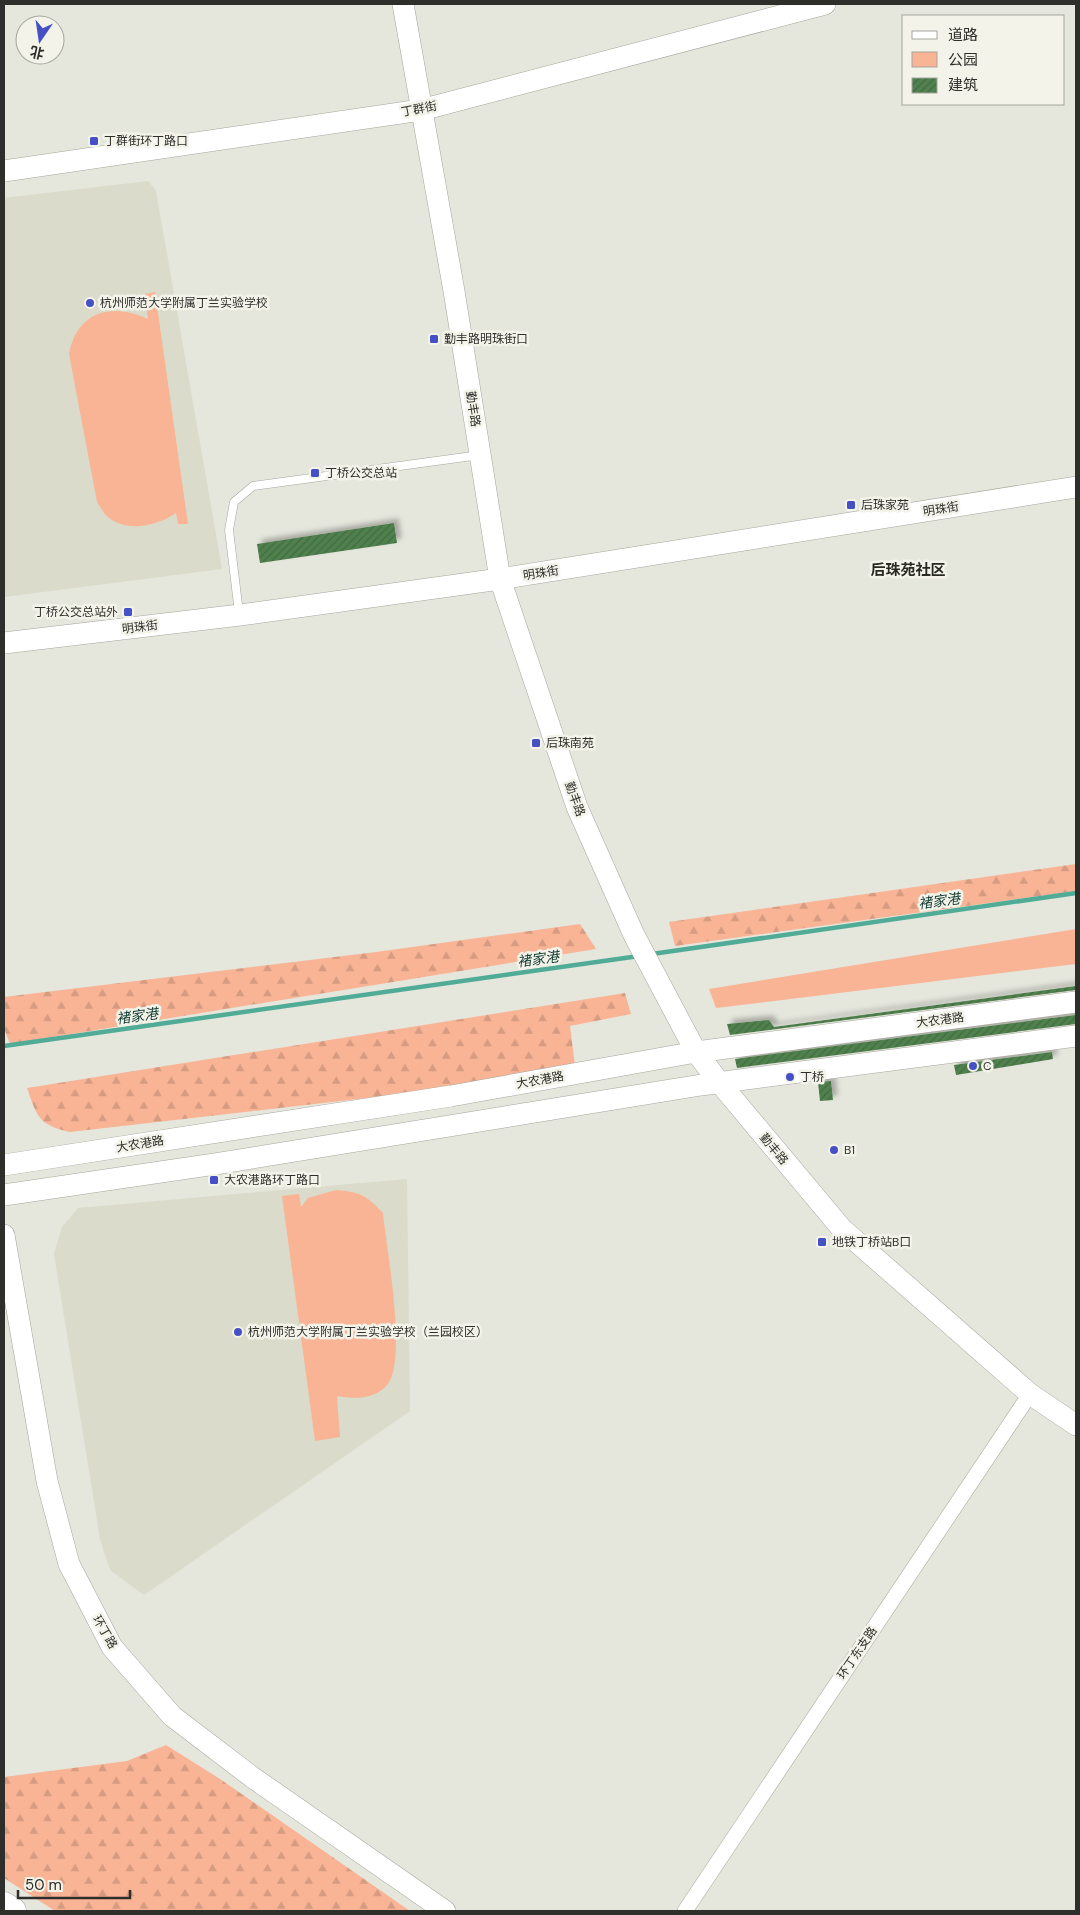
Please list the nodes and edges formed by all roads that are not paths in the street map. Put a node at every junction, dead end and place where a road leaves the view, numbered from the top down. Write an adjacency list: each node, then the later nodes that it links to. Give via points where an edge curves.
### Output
1 (403, 4): 3 (main road, 勤丰路)
2 (825, 4): 3 (main road, 丁群街)
3 (421, 110): 4 (main road, 丁群街); 5 (main road, 勤丰路)
4 (4, 171)
5 (480, 454): 7 (main road, 勤丰路); 8 (lane, via 253,486 234,502 229,530)
6 (1076, 487): 7 (main road, 明珠街)
7 (500, 579): 8 (main road, 明珠街); 12 (main road, 勤丰路, via 577,807 634,935)
8 (240, 615): 9 (main road, 明珠街)
9 (4, 643)
10 (1076, 1002): 12 (main road, 大农港路)
11 (1076, 1036): 13 (main road)
12 (696, 1052): 13 (main road, 勤丰路); 14 (main road, 大农港路, via 451,1096)
13 (719, 1082): 15 (main road); 17 (main road, 勤丰路, via 842,1229)
14 (4, 1165)
15 (4, 1195)
16 (4, 1235): 21 (main road, 环丁路, via 52,1500 69,1564 112,1646 172,1716 252,1777)
17 (1030, 1394): 18 (main road, 勤丰路); 22 (street, 环丁东支路)
18 (1076, 1425)
19 (4, 1906): 20 (highway)
20 (12, 1911)
21 (445, 1911)
22 (685, 1911)

